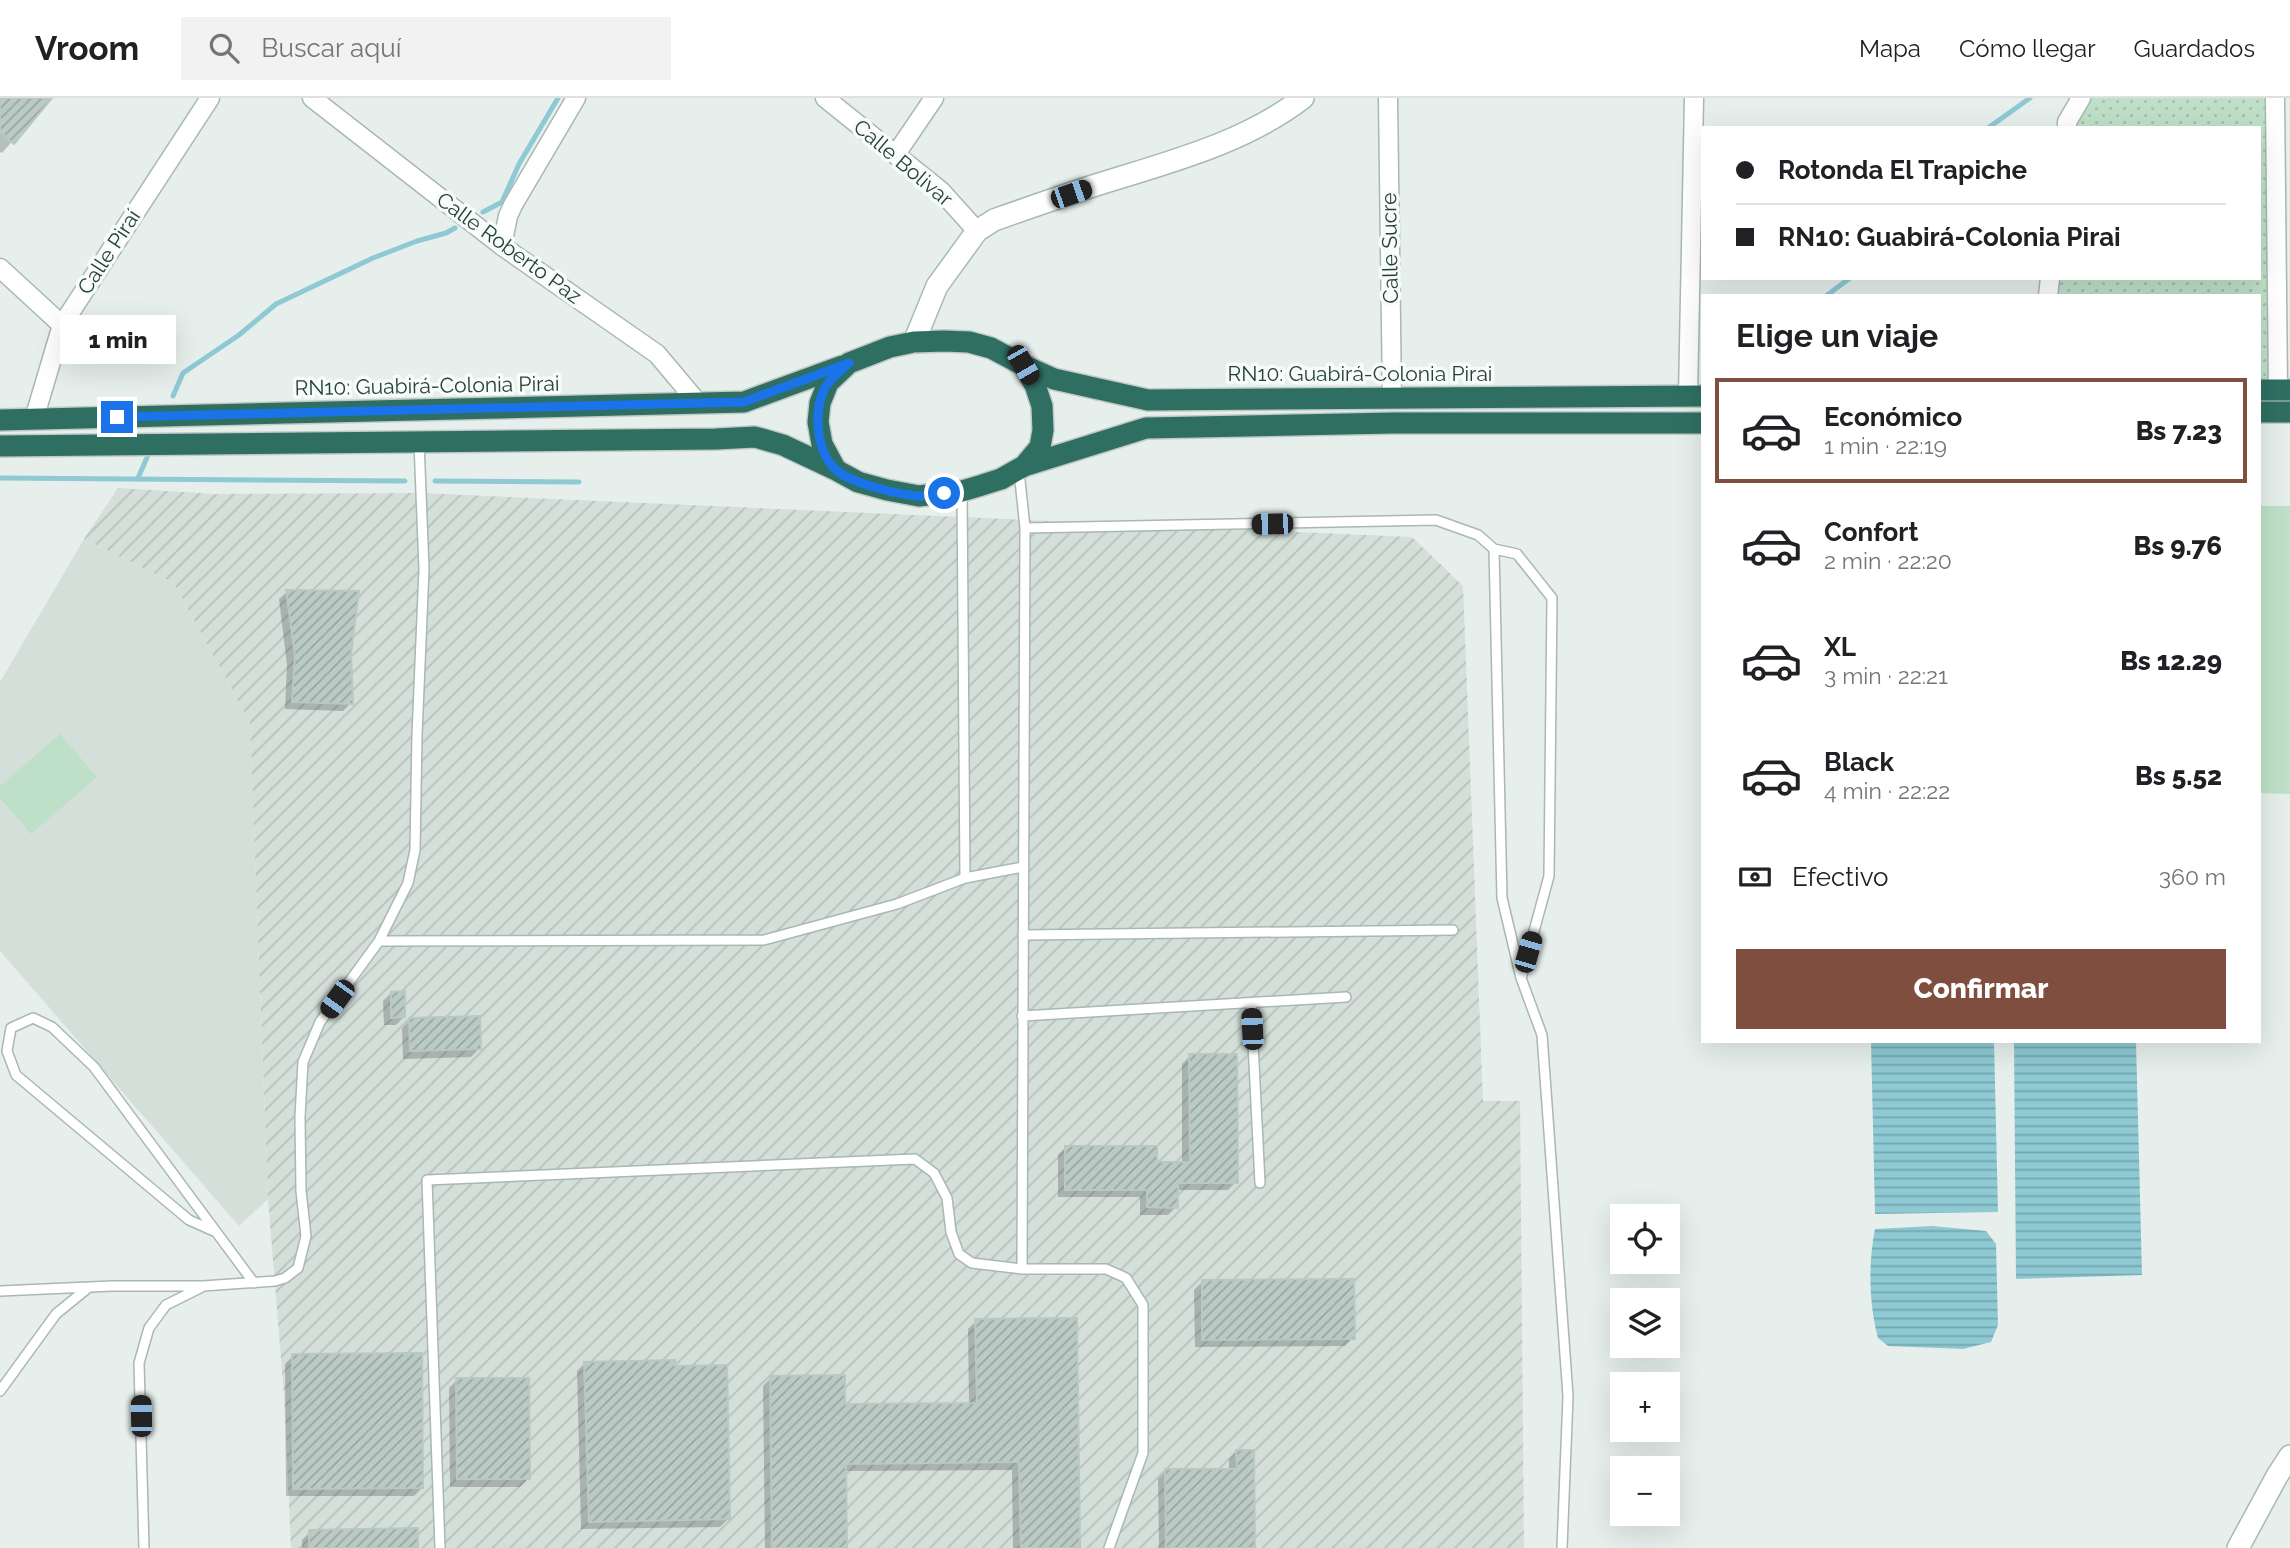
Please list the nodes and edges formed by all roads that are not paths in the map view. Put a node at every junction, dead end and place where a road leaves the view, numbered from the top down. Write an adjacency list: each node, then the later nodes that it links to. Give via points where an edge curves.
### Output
1 (210, 98): 16 (street, Calle Piraí)
2 (312, 98): 14 (street, Calle Roberto Paz)
3 (576, 98): 14 (street, via 513,205)
4 (825, 98): 12 (street, Calle Bolivar)
5 (934, 98): 12 (street)
6 (1303, 98): 13 (street, via 1229,140 994,220)
7 (1388, 98): 22 (street, Calle Sucre)
8 (1695, 98): 21 (street)
9 (2081, 98): 11 (street)
10 (2275, 98): 20 (street)
11 (2067, 126)
12 (896, 155): 13 (street, Calle Bolivar, via 941,191)
13 (977, 231): 17 (street, via 937,286)
14 (502, 246): 23 (street, Calle Roberto Paz, via 657,354)
15 (0, 268): 16 (street)
16 (62, 325): 27 (street, Calle Piraí)
17 (914, 342): 18 (highway); 19 (highway, via 969,342)
18 (849, 363): 23 (highway, RN10: Guabirá-Colonia Pirai, via 744,402); 32 (highway, via 828,383 820,403 822,444)
19 (1023, 365): 22 (highway, RN10: Guabirá-Colonia Pirai, via 1054,379 1148,400); 31 (highway, via 1042,407 1043,430 1040,447)
20 (2276, 390)
21 (1695, 396): 22 (highway, RN10: Guabirá-Colonia Pirai)
22 (1392, 399)
23 (699, 404): 27 (highway, RN10: Guabirá-Colonia Pirai)
24 (2261, 412): 25 (highway)
25 (2290, 412)
26 (0, 419): 27 (highway, RN10: Guabirá-Colonia Pirai)
27 (34, 419)
28 (1701, 423): 31 (highway, via 1146,428)
29 (419, 442): 30 (highway); 32 (highway, via 755,437); 40 (lane, via 424,569 415,850 408,883)
30 (0, 446)
31 (1021, 468): 33 (highway); 34 (lane)
32 (835, 470): 33 (highway, via 868,485 919,496)
33 (962, 491): 37 (lane)
34 (1025, 528): 35 (lane, via 1436,520 1478,535); 36 (lane)
35 (1494, 549): 41 (lane, via 1502,898); 41 (lane, via 1517,554 1552,598 1549,876)
36 (1023, 867): 37 (lane); 39 (lane)
37 (965, 878): 40 (lane, via 897,904 764,940)
38 (1452, 930): 39 (lane)
39 (1023, 935): 44 (lane)
40 (379, 941): 50 (lane, via 320,1022 303,1062 301,1191 306,1236 298,1268 285,1278)
41 (1521, 978): 59 (lane, via 1542,1035 1568,1396)
42 (1346, 997): 43 (lane)
43 (1251, 1003): 44 (lane); 47 (lane)
44 (1022, 1016): 49 (lane)
45 (11, 1028): 46 (lane); 48 (lane, via 7,1051 16,1075 189,1220); 48 (lane, via 33,1018 52,1027 94,1067)
46 (0, 1041)
47 (1260, 1183)
48 (216, 1232): 50 (lane)
49 (1022, 1269): 57 (lane, via 972,1263 959,1254 947,1198 934,1173 915,1159 427,1180); 58 (lane, via 1106,1269 1126,1278 1143,1305 1143,1453)
50 (254, 1283): 51 (lane)
51 (203, 1286): 52 (lane); 56 (lane, via 166,1305 149,1328 139,1363)
52 (89, 1287): 53 (lane); 54 (lane, via 56,1314)
53 (0, 1291)
54 (0, 1391)
55 (2290, 1456): 60 (street)
56 (144, 1548)
57 (440, 1548)
58 (1109, 1548)
59 (1562, 1548)
60 (2238, 1548)

